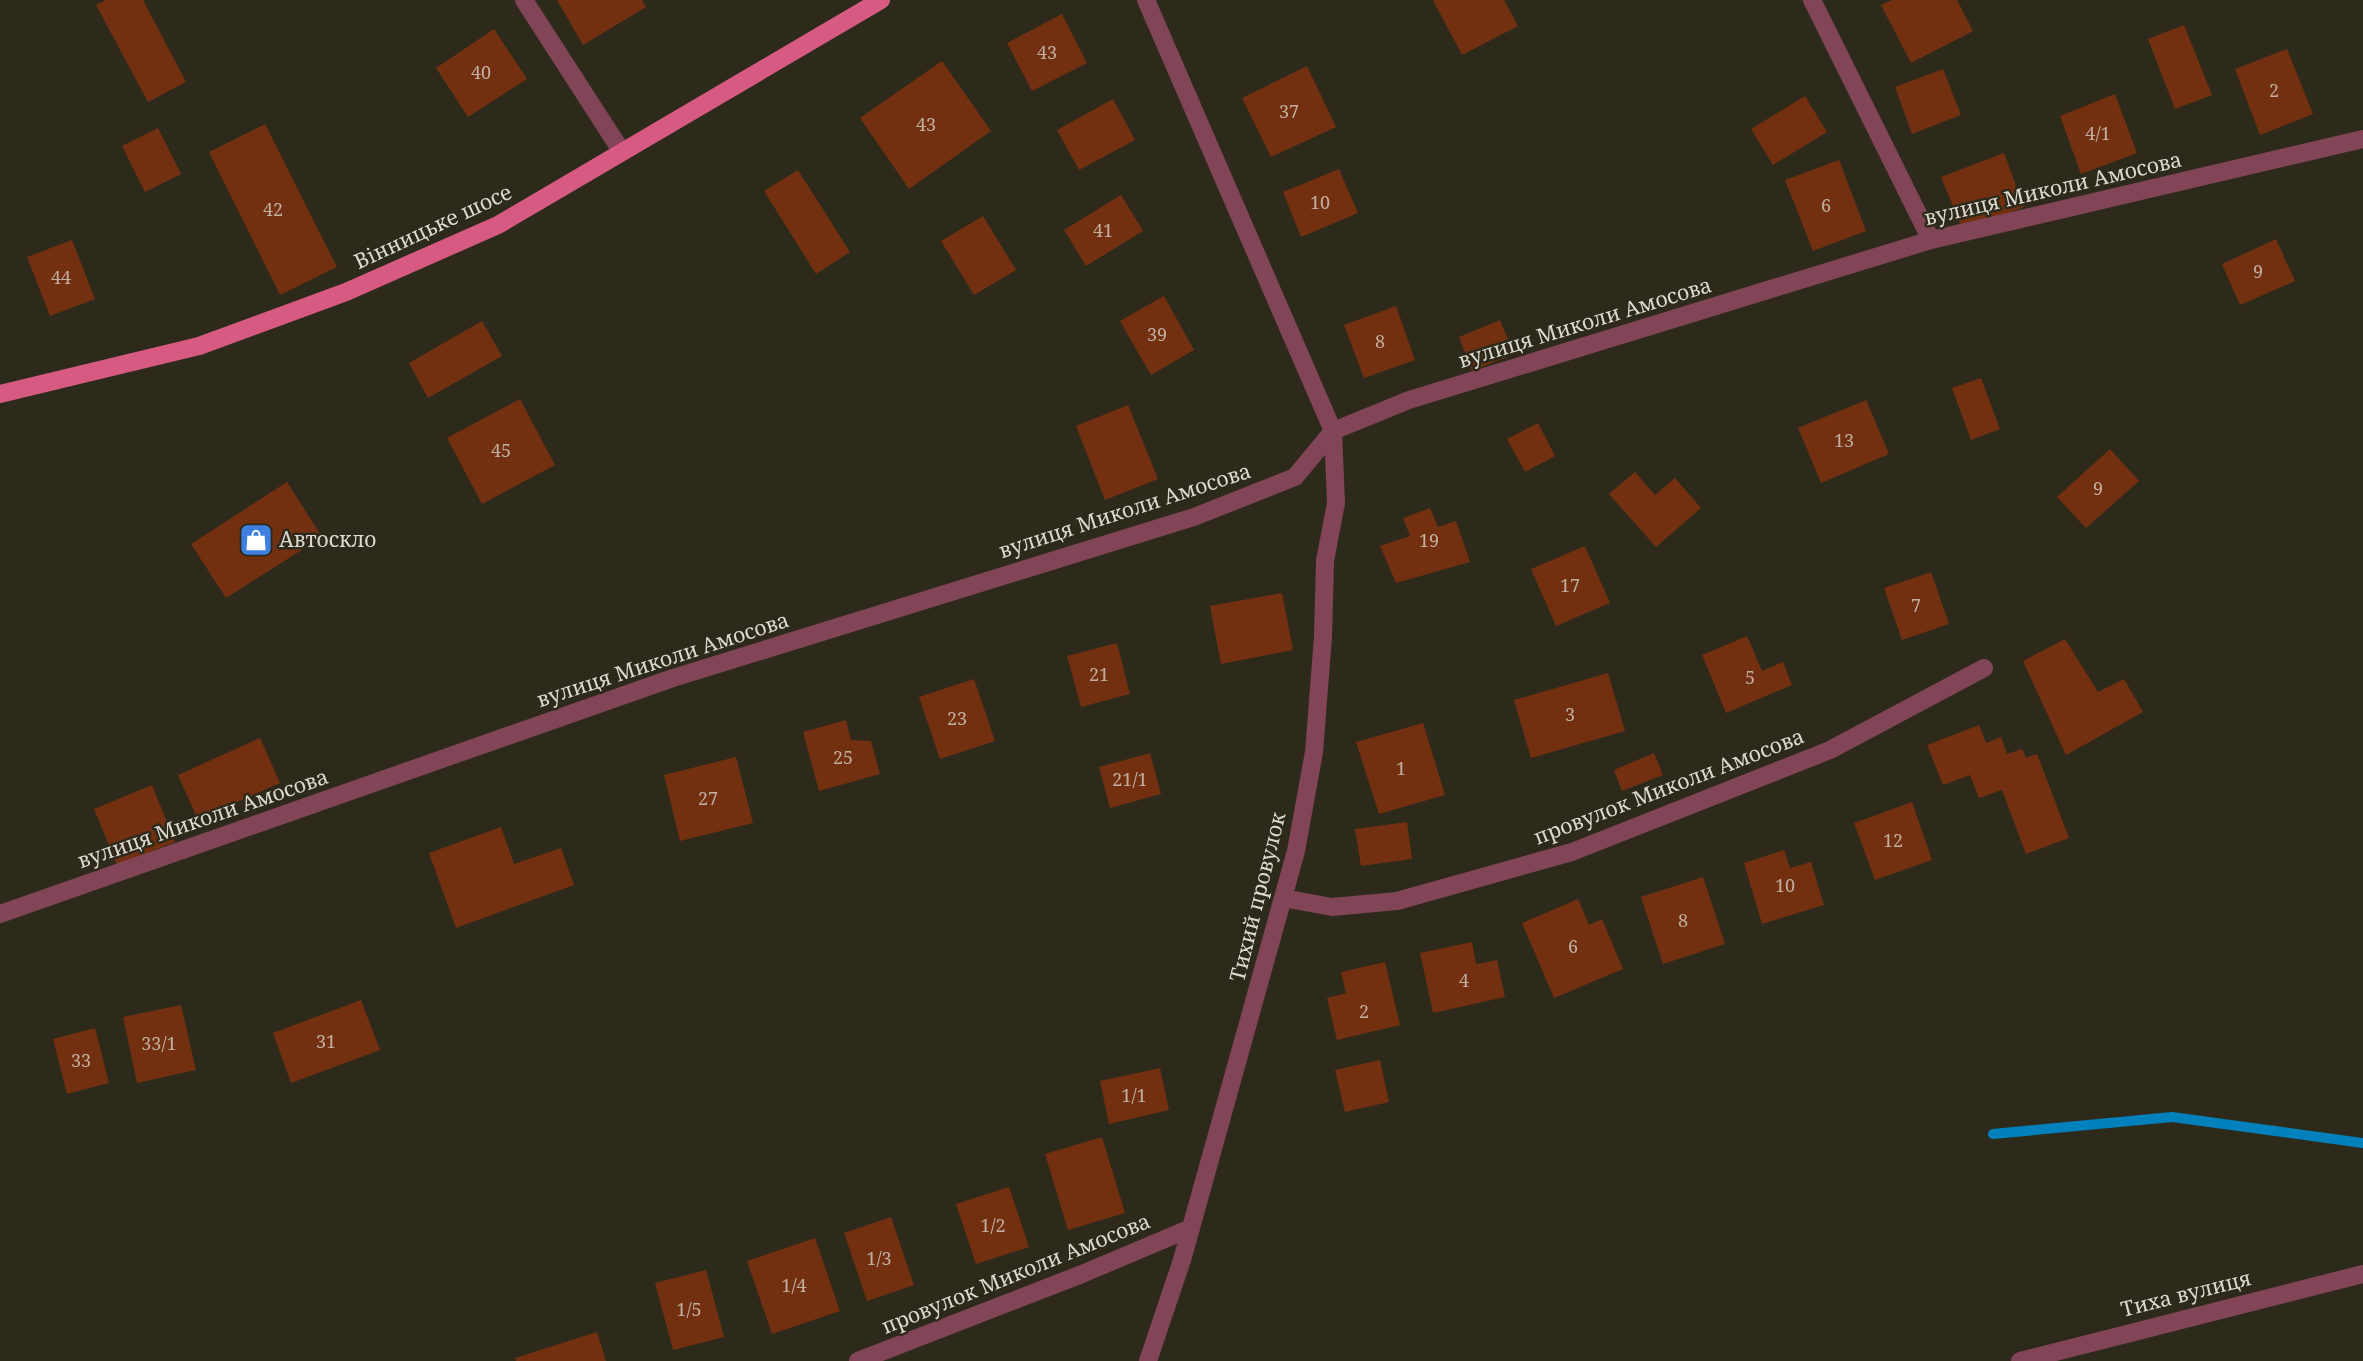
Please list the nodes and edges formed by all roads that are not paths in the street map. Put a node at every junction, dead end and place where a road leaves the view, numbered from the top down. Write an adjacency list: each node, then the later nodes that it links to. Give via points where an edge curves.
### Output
1 (524, 0): 6 (street)
2 (881, 0): 6 (main road, Вінницьке шосе)
3 (1146, 0): 9 (street)
4 (1812, 0): 7 (street)
5 (2363, 139): 7 (street, вулиця Миколи Амосова)
6 (622, 152): 8 (main road, Вінницьке шосе, via 498,225 346,292 198,346)
7 (1931, 240): 9 (street, вулиця Миколи Амосова, via 1409,400)
8 (0, 394)
9 (1333, 431): 11 (street, Тихий провулок, via 1336,502 1325,561 1314,752); 12 (street, вулиця Миколи Амосова, via 1295,477 1194,517 673,678)
10 (1984, 668): 11 (street, провулок Миколи Амосова, via 1830,750 1572,852 1397,901 1332,907)
11 (1283, 898): 13 (street, Тихий провулок)
12 (0, 914)
13 (1191, 1228): 15 (street, провулок Миколи Амосова); 16 (street, Тихий провулок)
14 (2363, 1274): 17 (street, Тиха вулиця)
15 (858, 1361)
16 (1148, 1361)
17 (2020, 1361)

